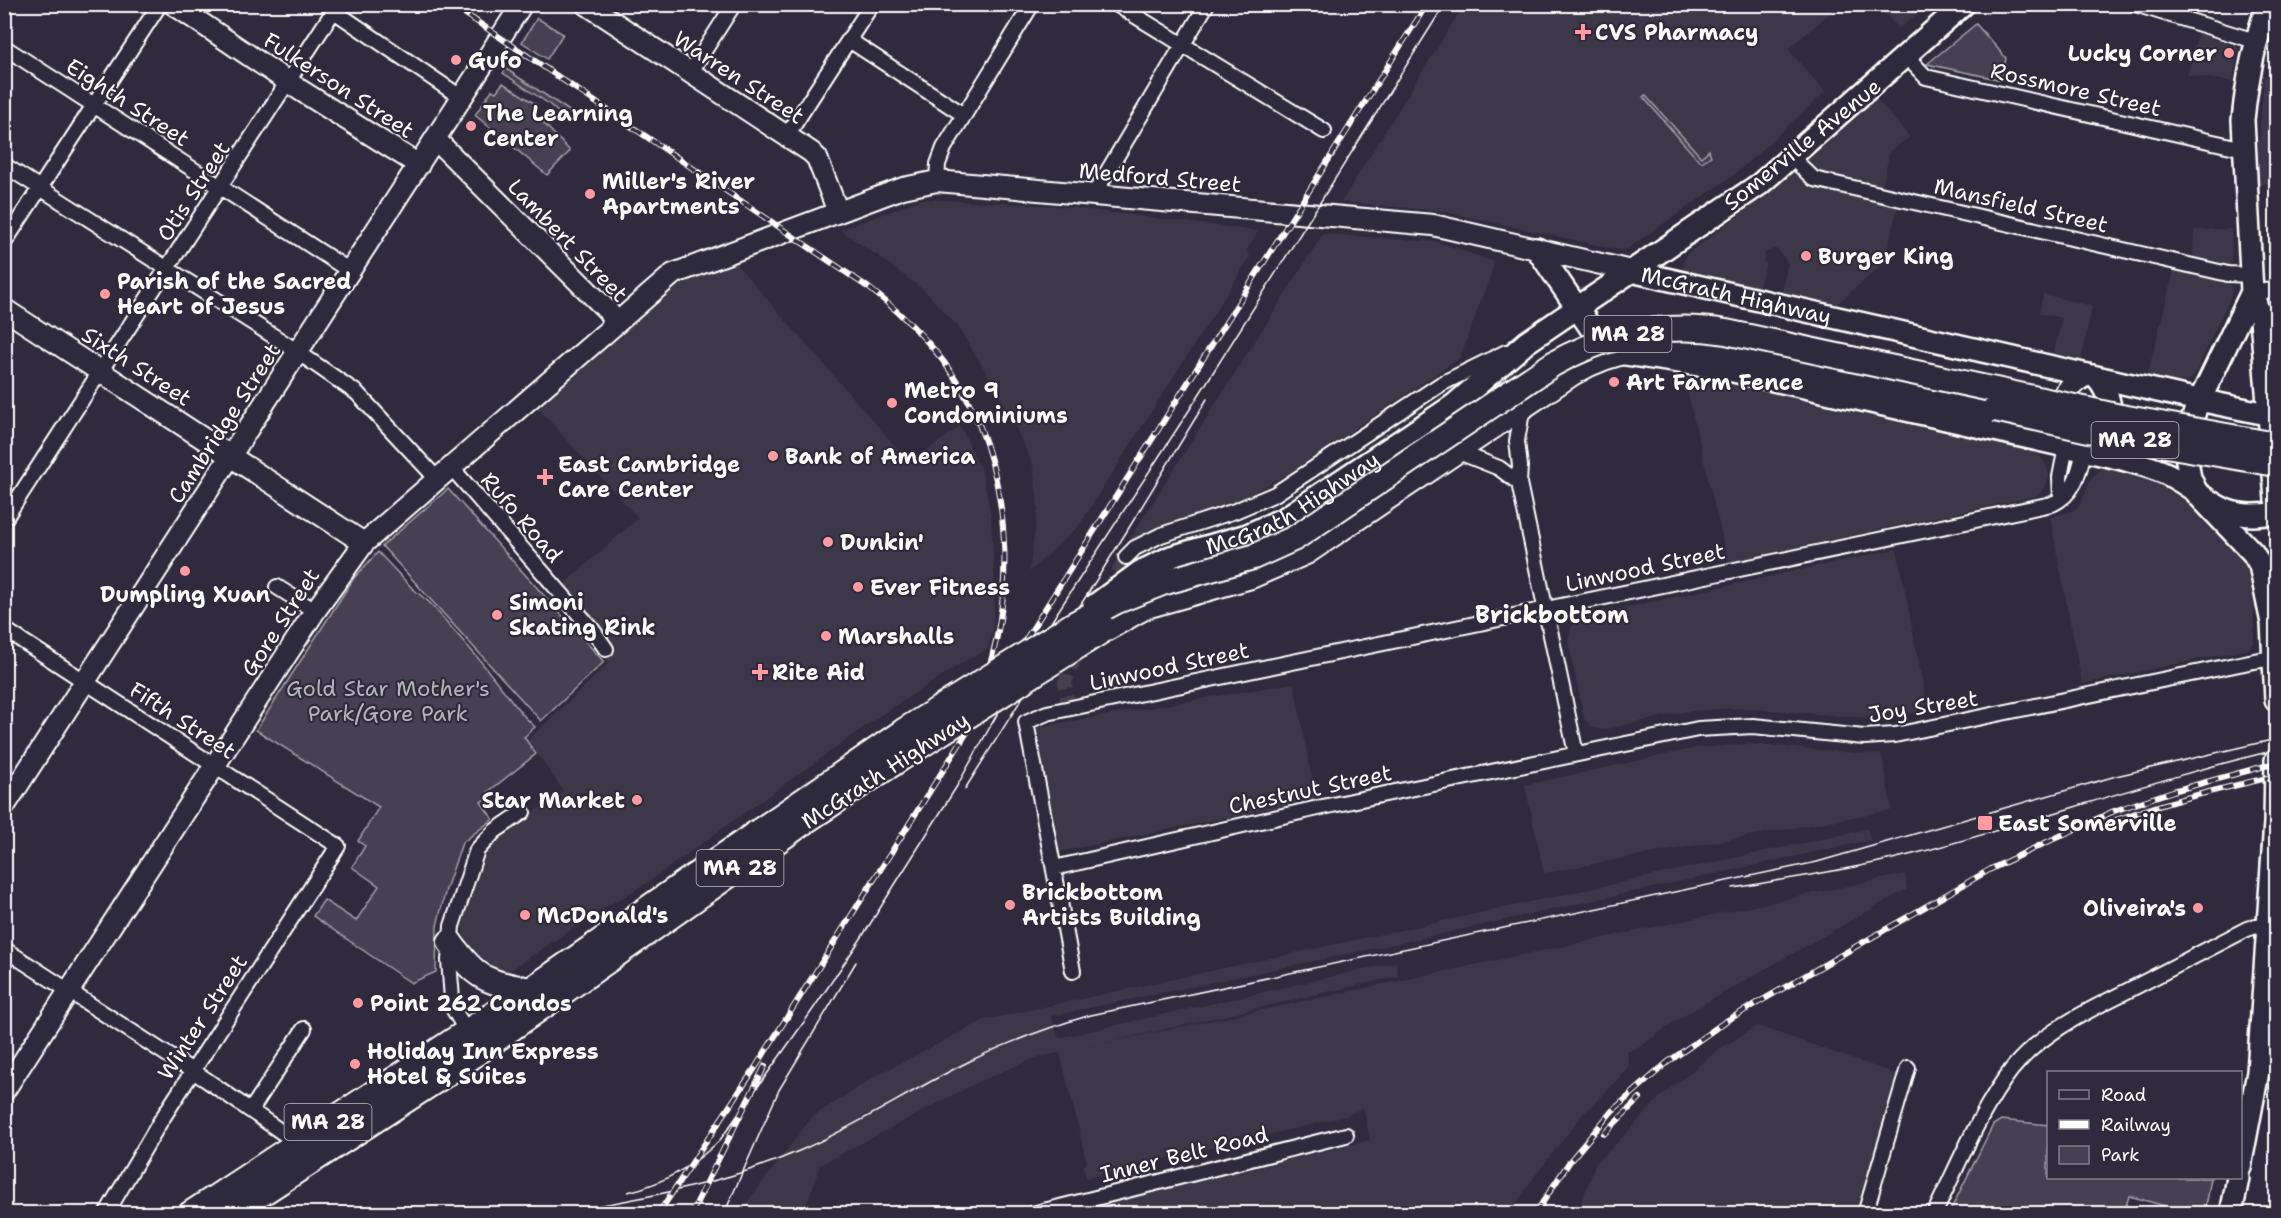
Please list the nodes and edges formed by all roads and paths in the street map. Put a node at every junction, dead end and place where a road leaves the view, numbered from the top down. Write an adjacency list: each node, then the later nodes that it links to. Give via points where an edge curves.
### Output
1 (160, 4): 23 (street)
2 (173, 4): 21 (main road, Fulkerson Street)
3 (522, 4): 22 (main road, Cambridge Street)
4 (586, 4): 13 (main road, Warren Street)
5 (734, 4): 20 (street)
6 (872, 4): 15 (street)
7 (1032, 4): 24 (street)
8 (1116, 4): 17 (street)
9 (1207, 4): 17 (street)
10 (1964, 4): 19 (main road, Somerville Avenue)
11 (2135, 4): 16 (street)
12 (336, 8): 21 (street, Otis Street); 22 (street)
13 (606, 10): 20 (main road, Warren Street)
14 (2269, 17): 16 (main road)
15 (849, 40): 24 (street); 26 (street)
16 (2255, 41): 28 (main road, via 2243,120)
17 (1183, 45): 25 (street); 35 (street)
18 (4, 47): 23 (street, Eighth Street)
19 (1906, 56): 28 (street, Rossmore Street, via 1926,77); 29 (main road, Somerville Avenue)
20 (690, 73): 26 (main road, Warren Street)
21 (289, 82): 31 (main road, Fulkerson Street); 33 (street, Otis Street)
22 (462, 98): 27 (main road, Cambridge Street)
23 (93, 104): 33 (street, Eighth Street); 34 (street)
24 (964, 115): 32 (street, via 940,156)
25 (1324, 131)
26 (786, 137): 36 (main road, Warren Street, via 817,158)
27 (435, 139): 31 (main road, Cambridge Street); 47 (main road, Lambert Street, via 608,311)
28 (2244, 148): 43 (main road)
29 (1791, 157): 42 (main road, Somerville Avenue, via 1760,184); 43 (street, Mansfield Street, via 1814,179 2218,272)
30 (4, 165): 34 (street, Rufo Road)
31 (418, 165): 41 (main road, Cambridge Street)
32 (937, 181): 35 (main road, Medford Street); 36 (main road, Medford Street, via 903,188)
33 (220, 187): 40 (street, Otis Street); 41 (street, Eighth Street)
34 (40, 188): 37 (street); 40 (street, Rufo Road)
35 (1093, 196): 38 (main road, Medford Street, via 1433,225)
36 (838, 212): 39 (main road, Medford Street)
37 (4, 243)
38 (1538, 249): 42 (main road, Medford Street); 45 (main road)
39 (693, 266): 47 (main road, Gore Street, via 673,274)
40 (167, 269): 50 (street, Rufo Road); 51 (street, Otis Street)
41 (350, 271): 50 (main road, Cambridge Street)
42 (1631, 271): 45 (main road, McGrath Highway); 52 (main road, McGrath Highway)
43 (2251, 283): 44 (street, Mansfield Street); 53 (main road); 55 (main road, via 2261,320)
44 (2277, 290)
45 (1578, 308): 48 (main road, McGrath Highway); 49 (main road, via 1604,347)
46 (4, 309): 51 (main road, Sixth Street)
47 (615, 324): 61 (main road, Gore Street)
48 (1527, 342): 68 (street, via 1441,384 1275,494 1161,535); 75 (main road, McGrath Highway, bridge, via 1454,405 1294,513 1257,532 1172,556 1135,575)
49 (1624, 352): 54 (highway, McGrath Highway / MA 28, via 1579,369); 57 (main road, via 1720,368); 60 (highway, McGrath Highway / MA 28, bridge, via 1668,345 1714,346 2121,437)
50 (298, 353): 59 (main road, Cambridge Street); 61 (street, Rufo Road, via 357,393)
51 (100, 371): 59 (main road, Sixth Street); 66 (street, Otis Street)
52 (2092, 376): 53 (main road, McGrath Highway); 57 (main road, via 2109,399 2110,418 2101,436); 57 (main road, via 2073,384 2059,405 2059,438)
53 (2200, 400): 55 (main road, McGrath Highway); 56 (main road, via 2260,429); 63 (main road, via 2189,431 2186,455)
54 (1523, 406): 58 (highway, McGrath Highway / MA 28); 62 (street, via 1517,441)
55 (2272, 415): 56 (main road)
56 (2273, 442): 64 (main road); 75 (highway, McGrath Highway / MA 28, bridge, via 2116,416 1726,332 1680,328 1637,332 1553,364 1286,543 1139,591)
57 (2075, 449): 63 (main road, via 2156,469); 71 (street, Linwood Street, via 2060,477 2061,498 2052,504)
58 (1456, 451): 62 (street, via 1499,468); 80 (highway, McGrath Highway / MA 28, bridge, via 1296,558 1239,580 1152,604)
59 (231, 455): 67 (main road, Sixth Street); 78 (main road, Cambridge Street)
60 (2277, 464)
61 (445, 474): 67 (main road, Gore Street); 76 (street, Rufo Road, via 586,622)
62 (1519, 483): 71 (street)
63 (2198, 495): 65 (main road, via 2237,515); 73 (main road, via 2256,558)
64 (2277, 500)
65 (2277, 513)
66 (4, 520)
67 (364, 543): 72 (main road, Gore Street)
68 (1126, 557)
69 (277, 587): 72 (street)
70 (2277, 600): 73 (main road)
71 (1544, 609): 81 (street); 88 (street, Linwood Street, via 1047,713 1026,722)
72 (315, 611): 83 (main road, Gore Street)
73 (2272, 623): 77 (main road)
74 (4, 629): 78 (street, Fifth Street)
75 (1048, 641): 80 (highway, McGrath Highway / MA 28, bridge)
76 (606, 649)
77 (2274, 658): 79 (main road); 81 (street, Joy Street, via 1895,735 1864,737 1733,726 1698,729)
78 (86, 681): 83 (street, Fifth Street); 84 (main road, Cambridge Street)
79 (2277, 700)
80 (908, 741): 93 (highway, McGrath Highway / MA 28); 96 (highway, McGrath Highway / MA 28, via 804,822)
81 (1576, 754): 88 (street, Chestnut Street)
82 (2277, 760): 86 (main road)
83 (215, 765): 87 (street, Fifth Street); 94 (main road, Gore Street)
84 (4, 807)
85 (523, 812): 90 (street, via 477,850 455,913)
86 (2275, 834): 89 (main road)
87 (338, 846): 99 (street, Winter Street)
88 (1054, 868): 92 (street)
89 (2268, 926): 97 (main road); 111 (street, via 2247,929 2078,1016 2041,1040 2003,1080)
90 (450, 942): 93 (highway, via 465,963 482,977); 96 (street, via 454,1010)
91 (4, 949): 94 (street)
92 (1073, 971)
93 (530, 990): 96 (highway, McGrath Highway / MA 28)
94 (69, 991): 99 (street); 100 (main road, Gore Street)
95 (304, 1029): 101 (street)
96 (473, 1042): 103 (highway, MA 28); 108 (highway, MA 28)
97 (2268, 1066): 104 (main road, via 2254,1101)
98 (1908, 1068): 110 (street)
99 (193, 1071): 101 (street); 106 (street, Winter Street)
100 (4, 1091)
101 (251, 1110): 103 (street)
102 (1346, 1135): 109 (street, Inner Belt Road)
103 (296, 1142): 107 (highway, MA 28)
104 (2242, 1162)
105 (2238, 1179): 112 (main road)
106 (106, 1214)
107 (190, 1214)
108 (230, 1214)
109 (1032, 1214)
110 (1865, 1214)
111 (1934, 1214)
112 (2231, 1214)

